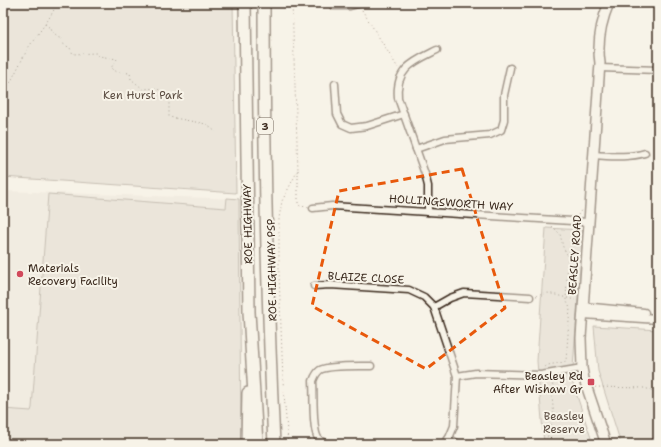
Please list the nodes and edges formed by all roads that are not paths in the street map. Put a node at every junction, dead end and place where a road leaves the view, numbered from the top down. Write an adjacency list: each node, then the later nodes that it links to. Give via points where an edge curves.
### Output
1 (245, 3): 23 (highway, ROE HIGHWAY / 3)
2 (264, 3): 32 (highway, ROE HIGHWAY / 3, via 264,107 272,418)
3 (609, 3): 8 (main road, BEASLEY ROAD, via 603,19)
4 (614, 3): 8 (main road, BEASLEY ROAD, via 608,20)
5 (361, 4): 6 (street)
6 (334, 6)
7 (437, 50): 12 (street, via 414,61 399,80 398,98)
8 (600, 66): 10 (street); 15 (main road, BEASLEY ROAD)
9 (510, 68): 13 (street, via 504,95 504,120 501,130 490,135 445,139)
10 (658, 70)
11 (335, 84): 12 (street, via 337,114 342,124 352,128 367,126)
12 (404, 114): 13 (street)
13 (416, 148): 17 (street, via 428,186)
14 (645, 153): 15 (street, via 636,156)
15 (594, 155): 18 (main road, BEASLEY ROAD)
16 (313, 208): 17 (street, HOLLINGSWORTH WAY, via 332,206)
17 (428, 212): 18 (street, HOLLINGSWORTH WAY)
18 (588, 222): 22 (main road, BEASLEY ROAD)
19 (314, 286): 21 (street, BLAIZE CLOSE, via 409,290 424,297)
20 (530, 297): 21 (street, via 464,293)
21 (434, 307): 28 (street)
22 (583, 307): 24 (street); 25 (street); 27 (main road, BEASLEY ROAD)
23 (249, 312): 30 (highway); 31 (highway, ROE HIGHWAY / 3)
24 (658, 314)
25 (658, 319)
26 (371, 366): 33 (street, via 328,368 316,374 313,381 314,428 318,438)
27 (582, 368): 28 (street, via 541,375 476,373); 36 (main road, BEASLEY ROAD)
28 (457, 376): 29 (street, via 454,426)
29 (449, 438): 34 (street); 35 (street)
30 (247, 444)
31 (257, 444)
32 (275, 444)
33 (328, 444)
34 (444, 444)
35 (458, 444)
36 (606, 444)

